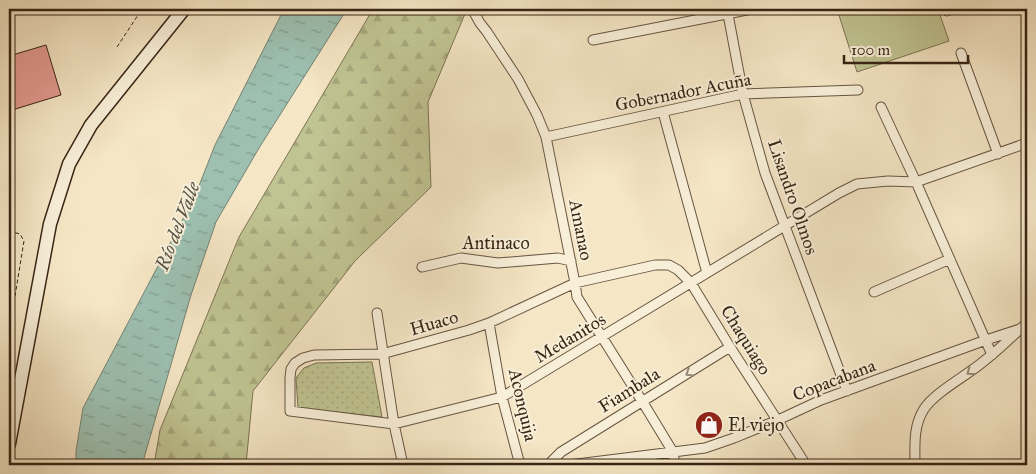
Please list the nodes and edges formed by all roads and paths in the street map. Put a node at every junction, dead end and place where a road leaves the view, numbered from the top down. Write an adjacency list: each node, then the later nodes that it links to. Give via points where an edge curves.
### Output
1 (142, 9): 7 (path)
2 (184, 9): 41 (main road, via 91,125 70,164 50,224)
3 (472, 9): 13 (street, Amanao, via 518,78)
4 (752, 9): 5 (street)
5 (728, 11): 6 (street); 10 (street, Lisandro Olmos)
6 (593, 40)
7 (117, 47)
8 (961, 53): 15 (street)
9 (858, 90): 10 (street, Gobernador Acuña)
10 (743, 94): 12 (street, Gobernador Acuña); 17 (street, Lisandro Olmos)
11 (881, 107): 16 (street)
12 (663, 112): 13 (street, Gobernador Acuña); 22 (street)
13 (546, 137): 20 (street, Amanao)
14 (1027, 143): 15 (street)
15 (998, 154): 16 (street)
16 (916, 182): 17 (street, Medanitos, via 857,184); 19 (street)
17 (784, 226): 22 (street, Medanitos); 35 (street, Lisandro Olmos)
18 (9, 232): 29 (path, via 20,234 24,241)
19 (950, 260): 25 (street); 31 (street)
20 (571, 261): 21 (street, Antinaco, via 558,258 498,263 461,258); 23 (street, Amanao)
21 (422, 267)
22 (707, 273): 24 (street, Medanitos)
23 (575, 283): 24 (street, via 655,265 678,270); 27 (street, Huaco); 30 (street, Amanao, via 576,297)
24 (691, 283): 30 (street, Medanitos); 32 (street, Chaquiago)
25 (874, 292)
26 (377, 313): 33 (street)
27 (489, 323): 33 (street, Huaco); 36 (street, Aconquija)
28 (1024, 326): 31 (street, Copacabana); 34 (street)
29 (9, 333)
30 (602, 337): 36 (street, Medanitos); 37 (street, Amanao)
31 (986, 340): 34 (street); 35 (street, Copacabana)
32 (730, 347): 37 (street, Fiambala, one-way to 37); 39 (street, Chaquiago)
33 (382, 354): 38 (street, Huaco, via 314,355 295,362 290,378); 40 (street)
34 (992, 355): 49 (street, one-way to 49, via 925,408 915,437)
35 (847, 391): 39 (street, Copacabana)
36 (502, 397): 40 (street, Medanitos); 44 (street, Aconquija)
37 (642, 401): 42 (street, Amanao); 45 (street, Fiambala, via 561,452)
38 (290, 411): 40 (street, Medanitos)
39 (778, 420): 42 (street, Copacabana, via 705,448); 48 (street, Chaquiago)
40 (394, 424): 43 (street)
41 (9, 444)
42 (673, 452): 46 (street, Copacabana); 47 (street)
43 (403, 465)
44 (520, 465)
45 (548, 465)
46 (569, 465)
47 (675, 465)
48 (806, 465)
49 (915, 465)

